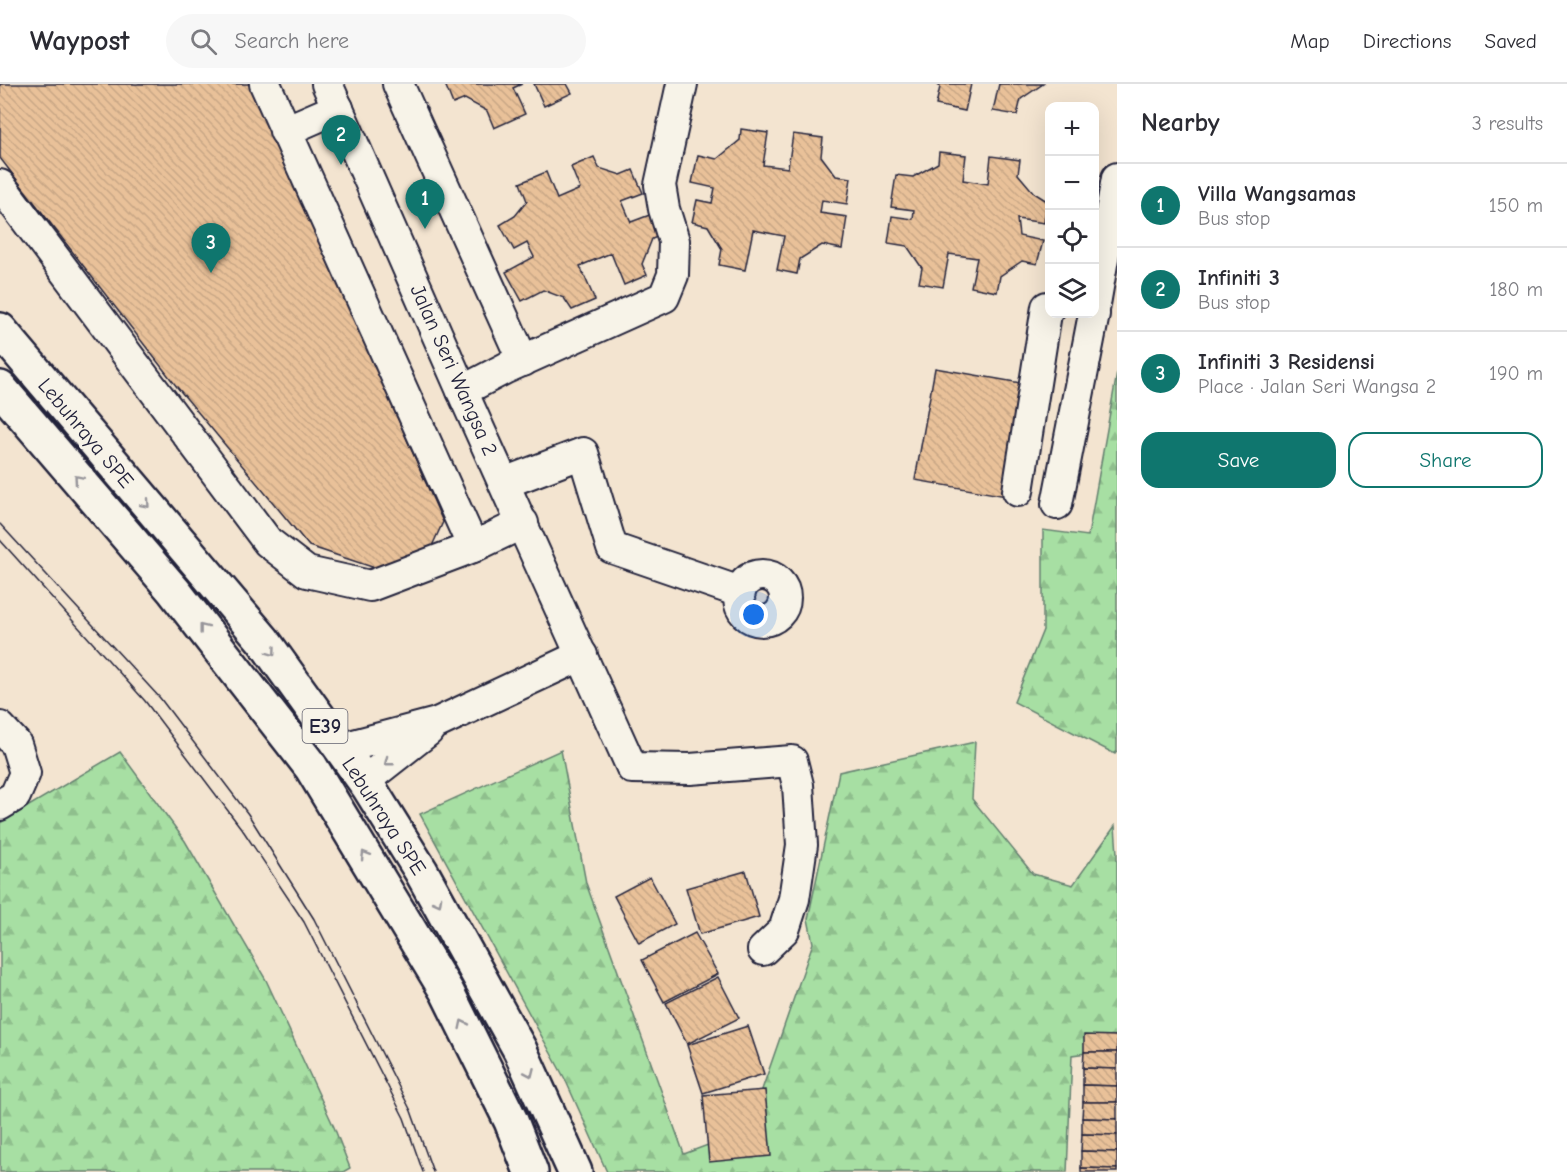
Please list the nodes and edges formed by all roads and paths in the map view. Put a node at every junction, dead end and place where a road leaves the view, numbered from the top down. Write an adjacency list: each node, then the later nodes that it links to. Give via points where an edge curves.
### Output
1 (265, 84): 5 (street)
2 (398, 84): 12 (street)
3 (682, 84): 12 (street, via 660,185 674,241 673,275 664,297)
4 (333, 96): 5 (street); 14 (street, Jalan Seri Wangsa 2)
5 (285, 131): 19 (street)
6 (1117, 178): 8 (street)
7 (0, 185): 19 (street, via 268,542 291,560 307,572 370,586)
8 (1099, 268)
9 (1045, 318): 16 (street)
10 (1089, 318): 17 (street)
11 (0, 330): 31 (highway, Lebuhraya SPE / E39, one-way to 31, via 263,640 368,786 421,871 520,1050)
12 (523, 361): 14 (street)
13 (0, 388): 30 (highway, Lebuhraya SPE / E39, one-way to 13, via 511,1121 447,992 311,767 174,591)
14 (462, 391): 15 (street, Jalan Seri Wangsa 2)
15 (504, 483): 18 (street, Jalan Seri Wangsa 2); 20 (street, via 583,453 612,548)
16 (1018, 492)
17 (1058, 504)
18 (523, 523): 19 (street); 21 (street, Jalan Seri Wangsa 2)
19 (473, 547)
20 (740, 592)
21 (582, 655): 22 (street); 27 (street, Jalan Seri Wangsa 2, via 632,768 690,770 792,761 798,784 802,845 796,888 784,930)
22 (437, 723): 24 (street); 25 (street, one-way to 25)
23 (0, 727): 26 (street, via 16,744 25,773 15,796)
24 (350, 746)
25 (372, 775)
26 (0, 805)
27 (762, 950)
28 (505, 1129): 29 (street)
29 (512, 1172)
30 (531, 1172)
31 (575, 1172)

